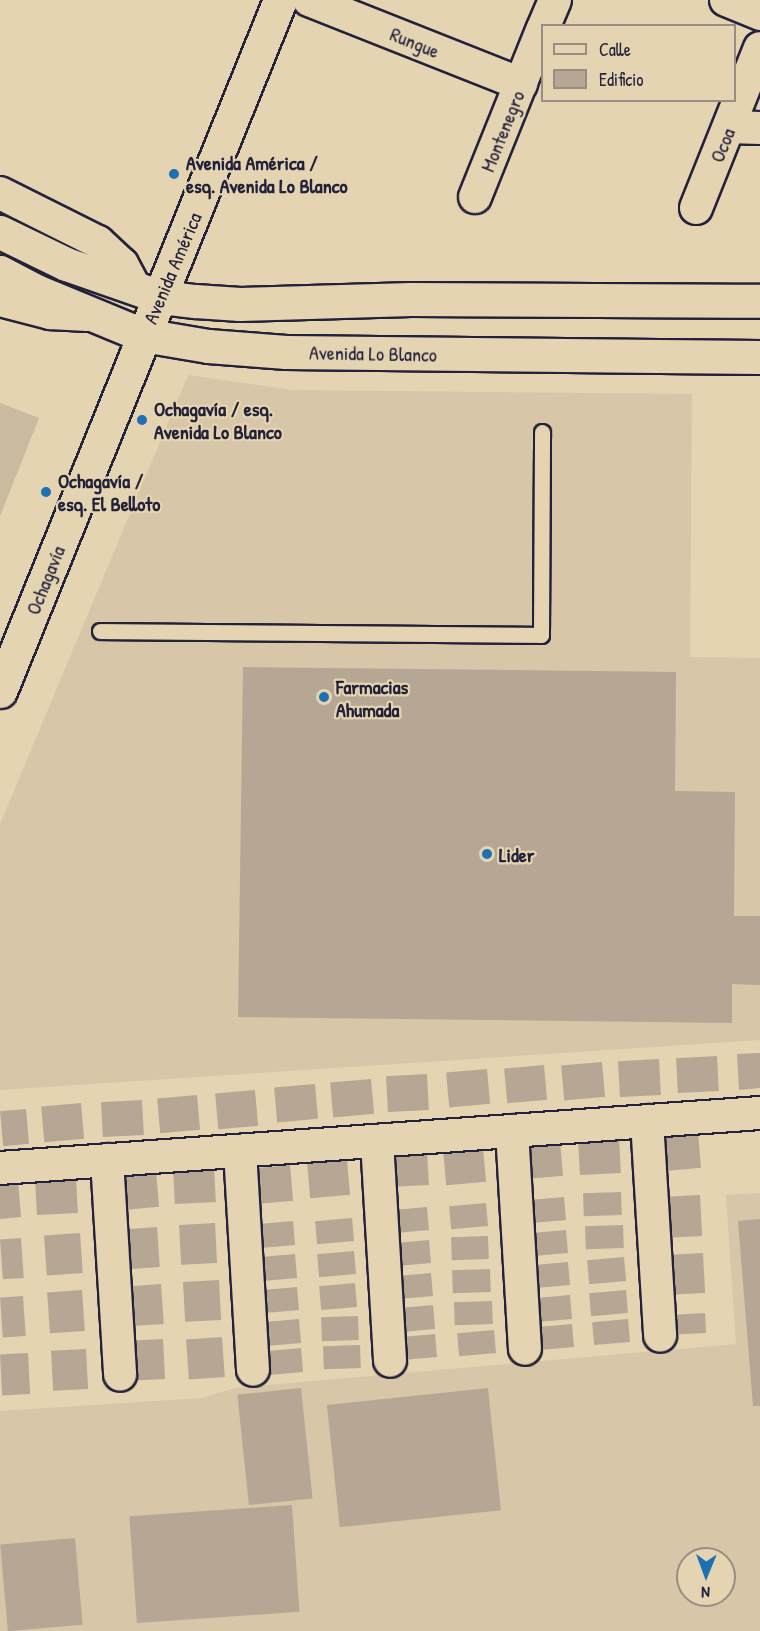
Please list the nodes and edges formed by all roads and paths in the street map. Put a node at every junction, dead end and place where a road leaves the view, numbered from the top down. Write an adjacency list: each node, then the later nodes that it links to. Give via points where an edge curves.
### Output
1 (280, 0): 17 (main road, Avenida América)
2 (309, 0): 9 (street, Rungue)
3 (555, 0): 6 (street)
4 (726, 0): 5 (street)
5 (760, 14)
6 (545, 24)
7 (541, 35): 9 (street, Montenegro)
8 (760, 48): 10 (street, Ocoa)
9 (521, 84): 13 (street, Montenegro)
10 (729, 128): 11 (street); 14 (street, Ocoa)
11 (760, 128)
12 (0, 193): 17 (street, via 98,242)
13 (475, 197)
14 (696, 208)
15 (0, 232): 17 (main road, via 66,264)
16 (0, 272): 20 (main road, Avenida Lo Blanco)
17 (148, 293): 19 (main road, via 240,304 411,299); 21 (main road, Avenida América)
18 (0, 300): 20 (street, via 50,313)
19 (760, 301)
20 (90, 315): 21 (main road, Avenida Lo Blanco)
21 (144, 335): 22 (main road, Avenida Lo Blanco, via 208,346 286,352); 25 (main road, Ochagavía)
22 (760, 357)
23 (542, 432): 24 (lane, via 541,635)
24 (100, 631)
25 (4, 671)
26 (760, 1113): 27 (street)
27 (647, 1121): 28 (street); 33 (street)
28 (512, 1131): 29 (street); 34 (street)
29 (377, 1141): 30 (street); 35 (street)
30 (240, 1151): 31 (street); 36 (street)
31 (107, 1160): 32 (street); 37 (street)
32 (0, 1168)
33 (660, 1336)
34 (525, 1349)
35 (390, 1361)
36 (253, 1370)
37 (120, 1375)

